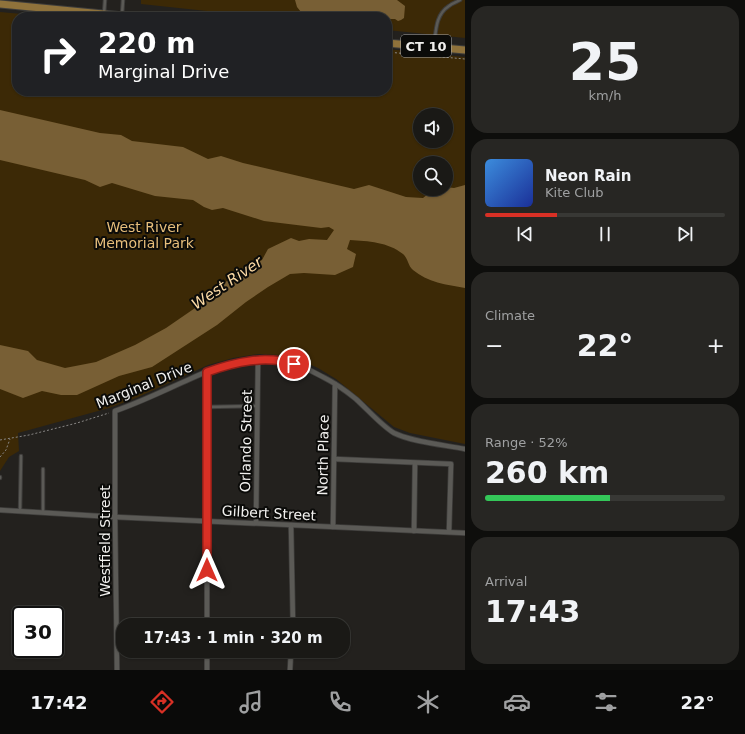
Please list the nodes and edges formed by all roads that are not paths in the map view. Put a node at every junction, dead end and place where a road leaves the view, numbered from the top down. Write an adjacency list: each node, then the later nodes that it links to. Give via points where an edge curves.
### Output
1 (105, 0): 6 (lane)
2 (122, 0): 7 (lane)
3 (460, 0): 9 (lane, via 449,5 437,20)
4 (0, 4): 5 (main road)
5 (83, 12)
6 (104, 12)
7 (122, 12)
8 (392, 43): 9 (main road, CT 10)
9 (434, 47): 10 (main road, CT 10)
10 (465, 50)
11 (258, 360): 12 (street, Marginal Drive, via 230,364); 13 (street, Marginal Drive, via 302,366); 14 (street, Orlando Street)
12 (207, 372): 15 (street); 16 (street, Marginal Drive)
13 (336, 384): 17 (street, Marginal Drive, via 394,433 419,441); 19 (street, North Place)
14 (258, 406): 15 (lane); 27 (street, Orlando Street)
15 (207, 408): 26 (street)
16 (115, 411): 25 (street, Westfield Street)
17 (465, 449)
18 (21, 456): 23 (lane)
19 (334, 459): 20 (street); 29 (street, North Place)
20 (415, 463): 30 (street); 31 (street, via 451,464)
21 (43, 469): 24 (lane)
22 (0, 510): 23 (street, Gilbert Street)
23 (20, 511): 24 (street, Gilbert Street)
24 (43, 513): 25 (street, Gilbert Street)
25 (115, 517): 26 (street, Gilbert Street); 37 (street, Westfield Street)
26 (207, 521): 27 (street, Gilbert Street); 33 (street)
27 (256, 523): 28 (street, Gilbert Street)
28 (291, 525): 29 (street, Gilbert Street); 34 (street)
29 (333, 527): 30 (street, Gilbert Street)
30 (414, 531): 31 (street, Gilbert Street)
31 (449, 532): 32 (street, Gilbert Street)
32 (465, 533)
33 (207, 618)
34 (293, 618)
35 (207, 658): 38 (street)
36 (291, 658): 39 (street)
37 (117, 670)
38 (207, 670)
39 (290, 670)

